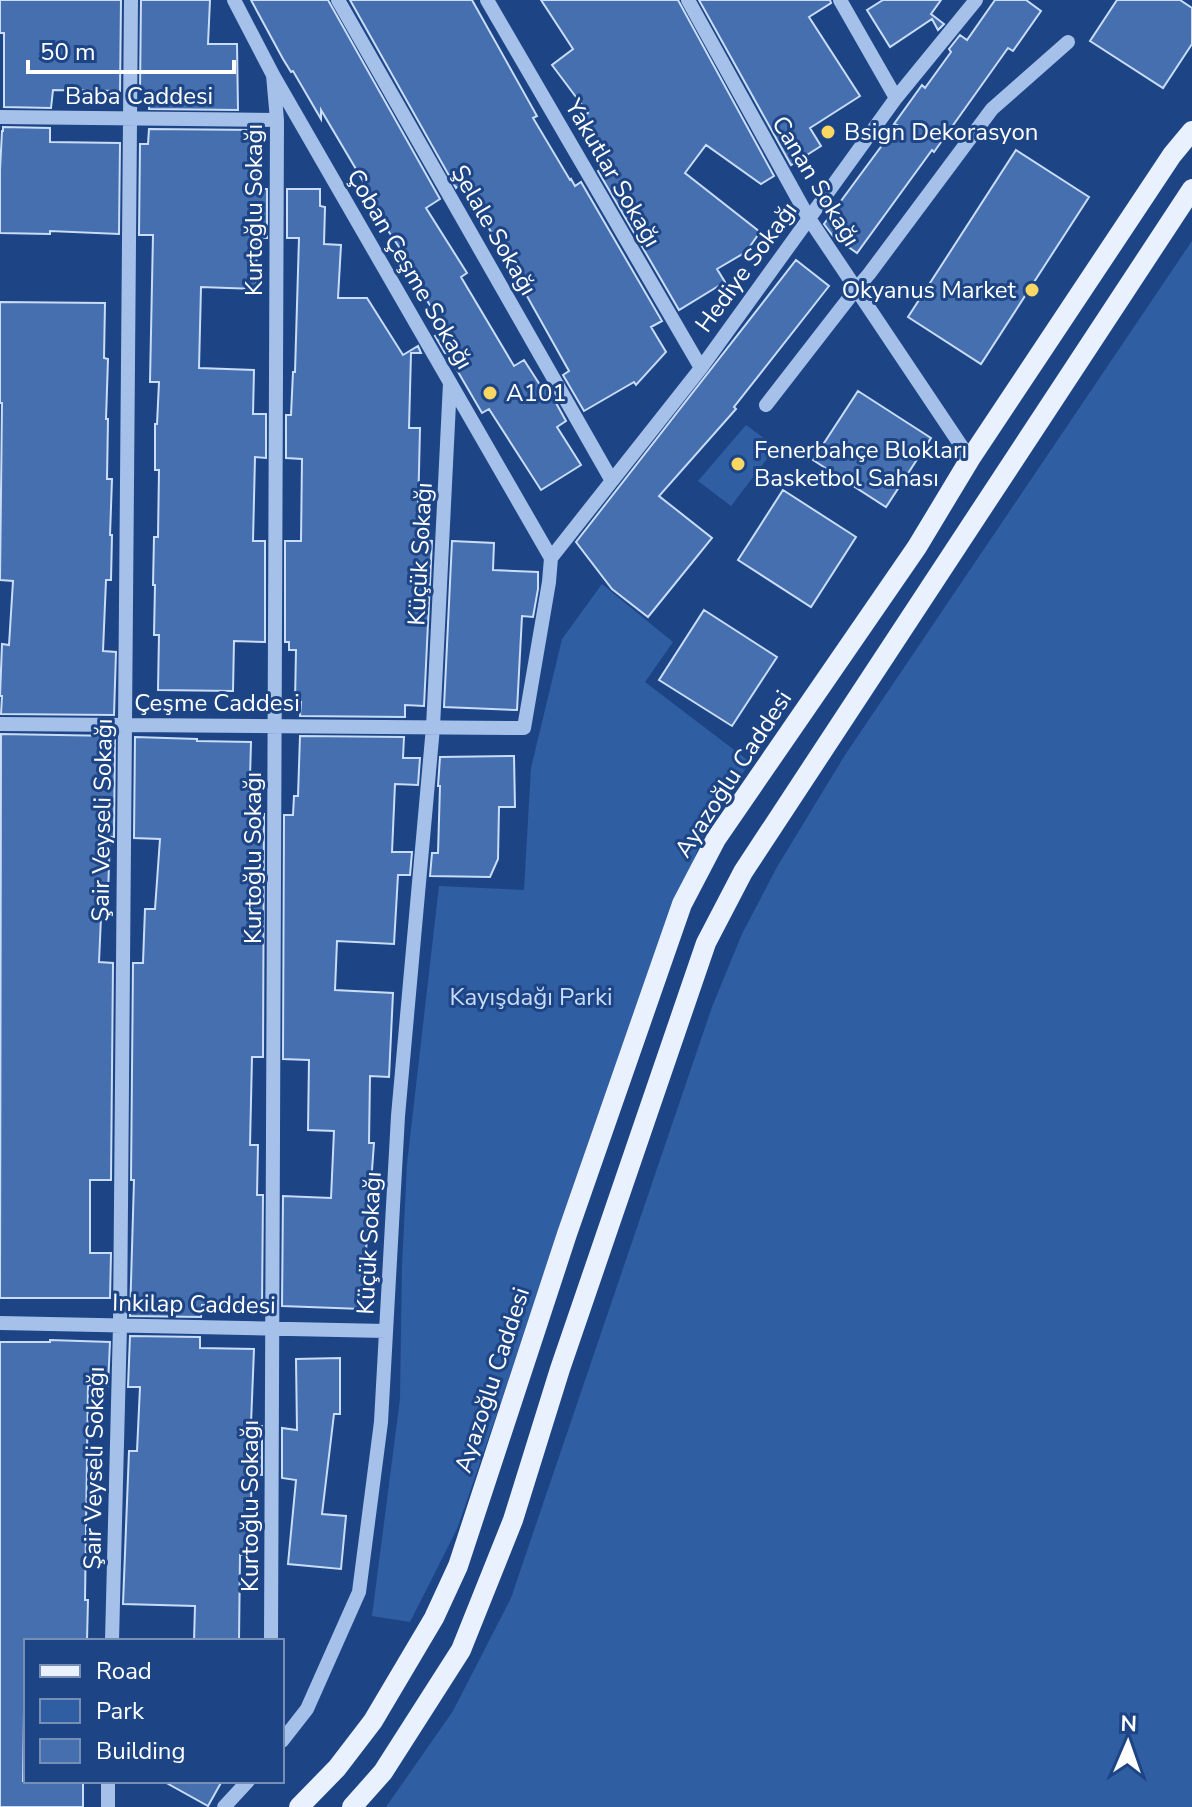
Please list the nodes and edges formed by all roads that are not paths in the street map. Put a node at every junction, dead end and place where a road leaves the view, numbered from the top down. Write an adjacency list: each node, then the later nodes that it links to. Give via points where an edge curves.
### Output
1 (131, 0): 12 (street, Şair Veyseli Sokağı)
2 (234, 0): 9 (street, Çoban Çeşme Sokağı)
3 (338, 0): 22 (street, Şelale Sokağı)
4 (487, 0): 18 (street, Yakutlar Sokağı)
5 (688, 0): 16 (street, Canan Sokağı)
6 (840, 0): 10 (street)
7 (976, 0): 10 (street, Hediye Sokağı)
8 (1068, 42): 17 (street, via 992,109)
9 (273, 75): 13 (street, Kurtoğlu Sokağı); 19 (street, Çoban Çeşme Sokağı)
10 (896, 98): 16 (street, Hediye Sokağı)
11 (0, 117): 12 (street, Baba Caddesi)
12 (130, 118): 13 (street, Baba Caddesi); 25 (street, Şair Veyseli Sokağı)
13 (277, 120): 26 (street, Kurtoğlu Sokağı)
14 (1192, 131): 21 (main road, Ayazoğlu Caddesi)
15 (1192, 189): 40 (main road, via 743,872 706,943 513,1520 461,1650 383,1772)
16 (808, 217): 17 (street, Canan Sokağı); 18 (street, Hediye Sokağı)
17 (856, 289): 20 (street); 21 (street, Canan Sokağı)
18 (701, 368): 22 (street, Hediye Sokağı)
19 (450, 383): 23 (street, Çoban Çeşme Sokağı); 27 (street, Küçük Sokağı)
20 (766, 405)
21 (970, 459): 39 (main road, Ayazoğlu Caddesi, via 917,547 716,839 682,904 458,1566 373,1721)
22 (612, 481): 23 (street, Hediye Sokağı)
23 (551, 558): 27 (street, via 524,728)
24 (0, 724): 25 (street, Çeşme Caddesi)
25 (125, 725): 26 (street, Çeşme Caddesi); 29 (street, Şair Veyseli Sokağı)
26 (276, 726): 27 (street, Çeşme Caddesi); 30 (street, Kurtoğlu Sokağı)
27 (433, 727): 31 (street, Küçük Sokağı, via 398,1116)
28 (0, 1323): 29 (street, Inkilap Caddesi)
29 (120, 1325): 30 (street, Inkilap Caddesi); 32 (street, Şair Veyseli Sokağı)
30 (273, 1328): 31 (street, Inkilap Caddesi); 33 (street, Kurtoğlu Sokağı)
31 (386, 1331): 34 (street, Küçük Sokağı, via 381,1422 359,1592 307,1709)
32 (112, 1639)
33 (271, 1639)
34 (284, 1738)
35 (108, 1783): 37 (street)
36 (246, 1783): 38 (street)
37 (108, 1807)
38 (224, 1807)
39 (299, 1807)
40 (352, 1807)

